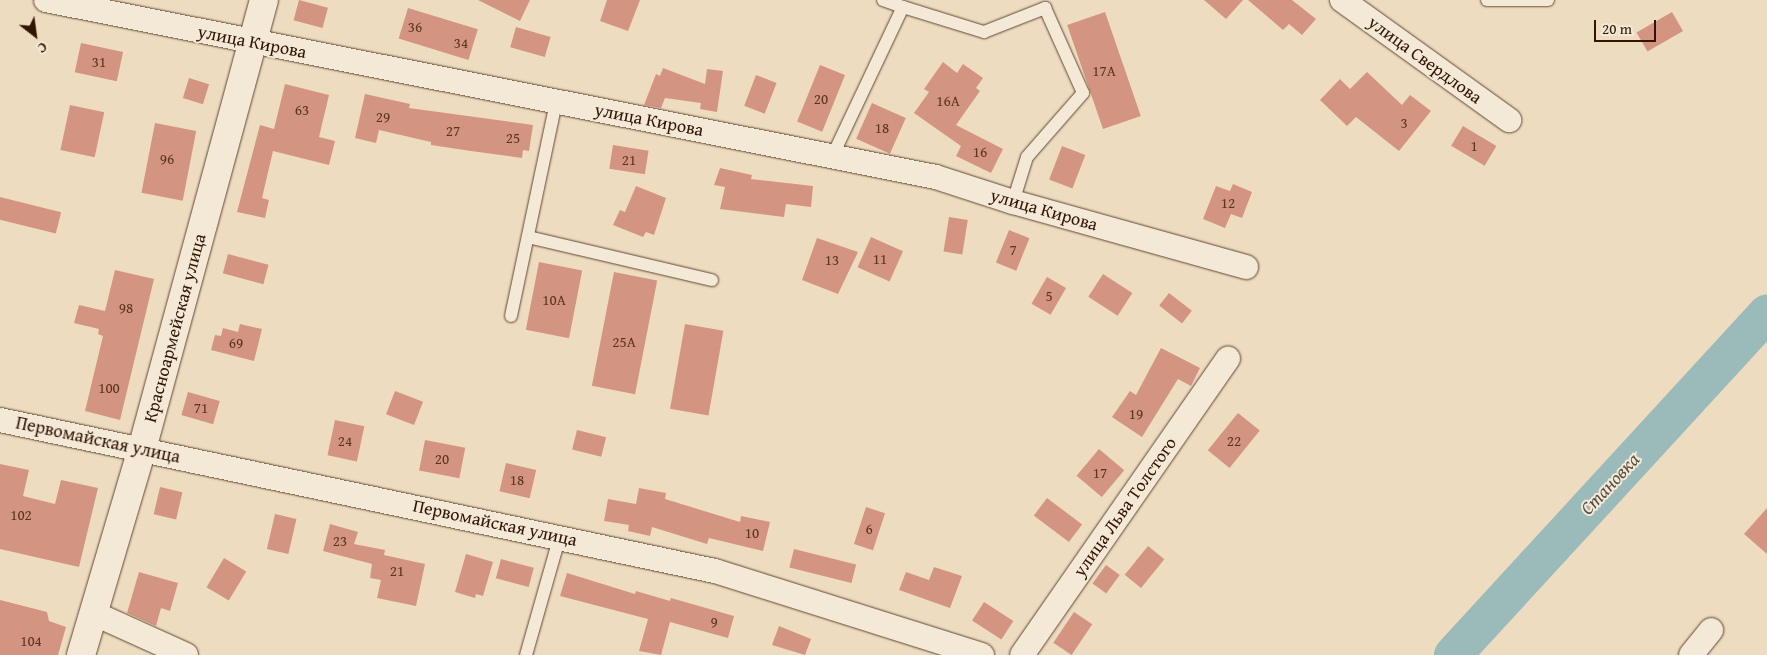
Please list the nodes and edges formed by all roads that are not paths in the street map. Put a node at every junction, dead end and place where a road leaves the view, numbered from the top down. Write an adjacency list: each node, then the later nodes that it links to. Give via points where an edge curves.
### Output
1 (46, 0): 8 (street, улица Кирова)
2 (264, 0): 8 (main road, Красноармейская улица)
3 (883, 0): 7 (lane)
4 (1342, 0): 10 (street, улица Свердлова)
5 (1487, 0): 6 (lane)
6 (1548, 0)
7 (903, 7): 11 (lane); 12 (lane, via 984,32 1045,8 1083,93 1027,157)
8 (252, 42): 9 (street, улица Кирова); 19 (main road, Красноармейская улица)
9 (556, 102): 11 (street, улица Кирова); 13 (lane)
10 (1509, 120)
11 (832, 157): 12 (street, улица Кирова, via 936,177)
12 (1013, 202): 14 (street, улица Кирова)
13 (528, 237): 15 (lane); 16 (lane)
14 (1246, 266)
15 (712, 280)
16 (511, 316)
17 (1228, 358): 27 (street, улица Льва Толстого)
18 (0, 420): 19 (street, Первомайская улица)
19 (142, 449): 20 (street, Первомайская улица); 21 (main road, Красноармейская улица)
20 (560, 536): 25 (lane); 26 (street, Первомайская улица, via 715,571)
21 (93, 613): 23 (main road, Красноармейская улица); 24 (street)
22 (1710, 630): 28 (street)
23 (81, 655)
24 (186, 655)
25 (526, 655)
26 (982, 655)
27 (1022, 655)
28 (1691, 655)

